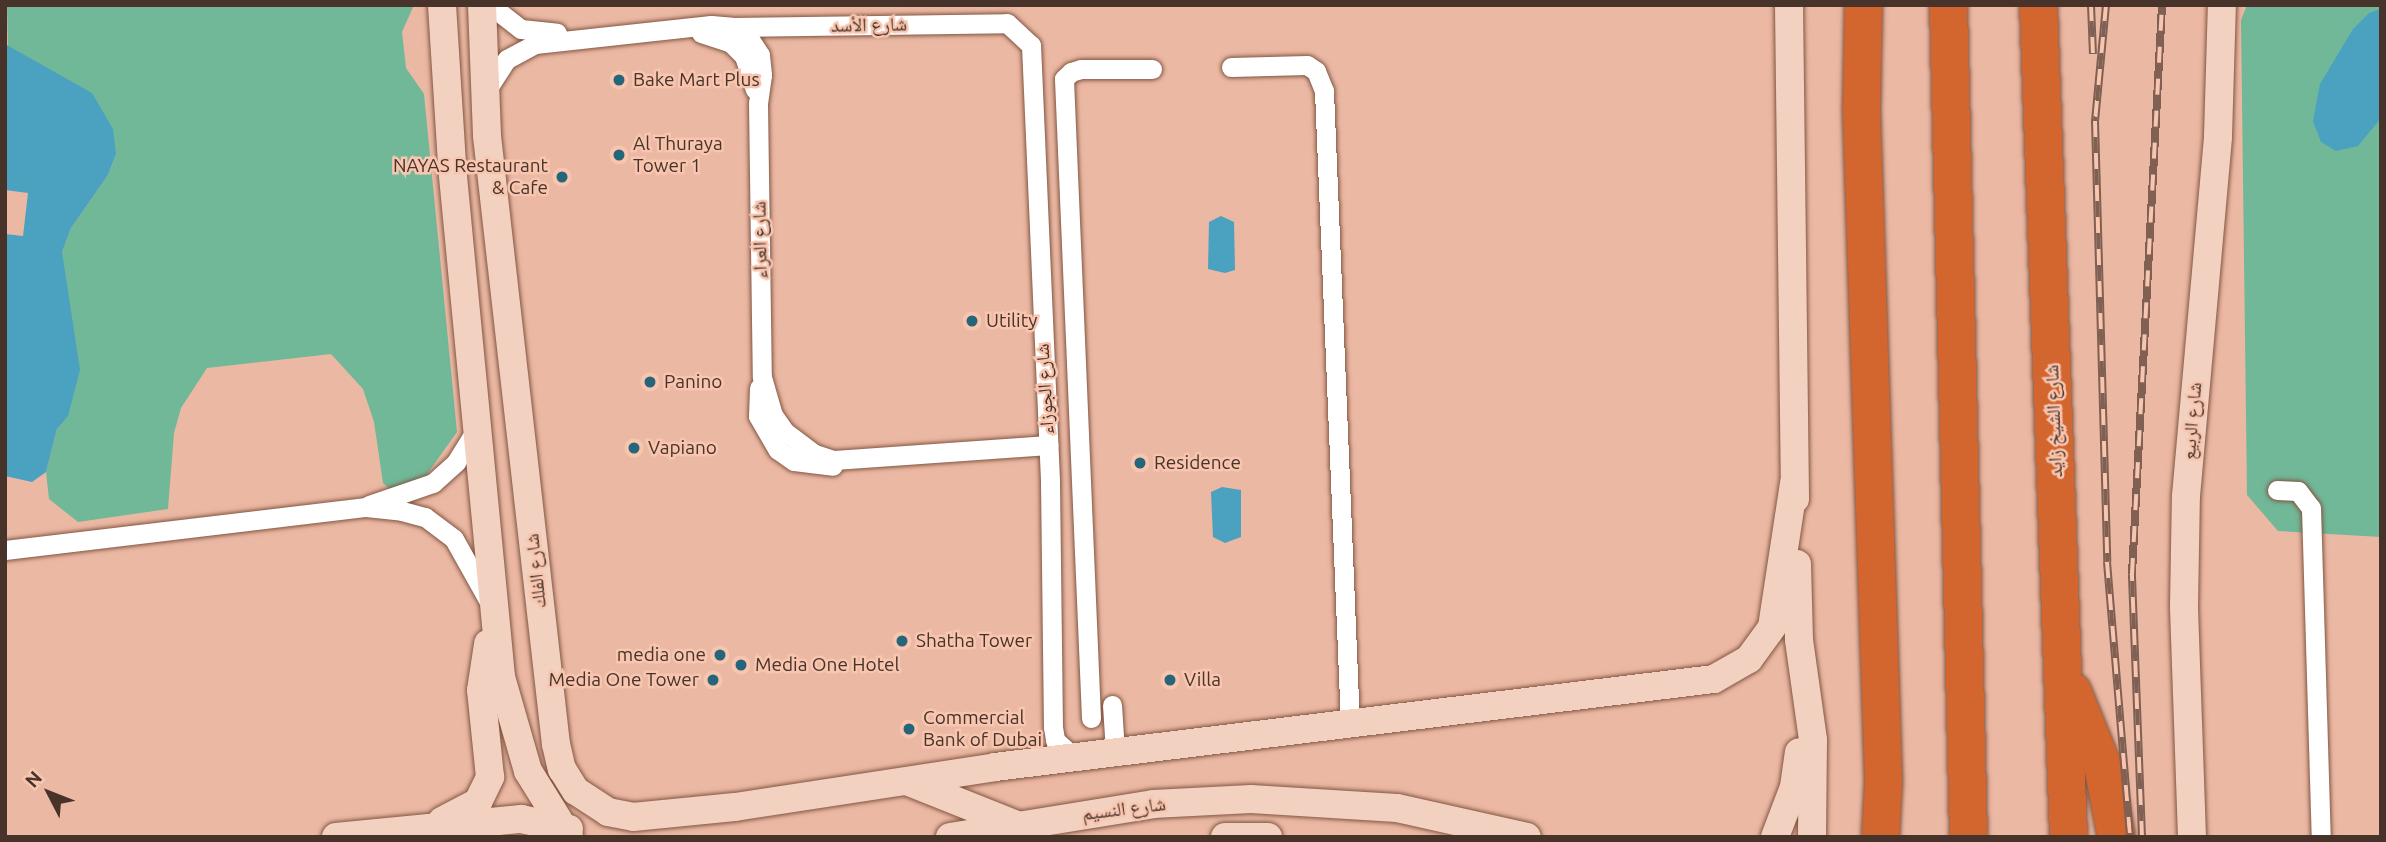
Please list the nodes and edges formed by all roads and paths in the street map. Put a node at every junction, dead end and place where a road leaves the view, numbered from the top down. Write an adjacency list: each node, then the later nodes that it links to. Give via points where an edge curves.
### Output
1 (442, 5): 22 (main road)
2 (482, 5): 16 (main road, شارع الفلك)
3 (490, 5): 13 (street, via 520,29)
4 (1789, 5): 24 (main road)
5 (1842, 5): 18 (highway)
6 (1863, 5): 18 (highway)
7 (1948, 5): 52 (highway)
8 (2038, 5): 30 (highway, شارع الشيخ زايد)
9 (2222, 5): 55 (main road, شارع الربيع, via 2218,136 2183,551)
10 (1007, 23): 11 (street, شارع الأسد); 19 (street, شارع الجوزاء, via 1026,38 1035,62)
11 (732, 27): 12 (street); 17 (street, شارع العراء, via 749,38 760,55)
12 (676, 29): 13 (street); 17 (street, شارع العراء, via 731,43 744,56)
13 (578, 37): 16 (street, via 536,44 507,59)
14 (1231, 66): 33 (street, via 1307,65 1316,71 1324,91)
15 (1153, 69): 20 (street, via 1082,69 1064,79)
16 (486, 92): 37 (main road, شارع الفلك, via 488,151 556,744 568,780 596,807 633,817)
17 (758, 103): 23 (street, شارع العراء, via 762,377 758,416 778,450 813,467)
18 (1861, 111): 36 (highway)
19 (1046, 380): 20 (street); 21 (street, شارع الجوزاء)
20 (1077, 396): 21 (street); 32 (street)
21 (1047, 417): 23 (street, شارع الجوزاء)
22 (477, 428): 26 (street, via 456,462 433,483); 28 (main road)
23 (1048, 445): 35 (street, شارع الجوزاء, via 1053,727 1055,740)
24 (1794, 483): 29 (main road); 33 (main road, شارع الفلك, via 1772,627 1749,659 1727,674 1701,682)
25 (2277, 490): 56 (street, via 2298,491 2311,508)
26 (366, 507): 27 (street); 28 (street, via 414,513 446,530)
27 (5, 551)
28 (495, 618): 39 (main road, via 482,681 491,759 488,785 470,809); 40 (main road, via 501,677 517,740 537,790)
29 (1804, 679): 48 (main road, via 1794,787); 49 (main road, via 1812,740)
30 (2065, 679): 53 (highway, شارع الشيخ زايد); 54 (highway, via 2102,765)
31 (1112, 705): 34 (street)
32 (1091, 718)
33 (1350, 724): 34 (main road, شارع الفلك)
34 (1115, 752): 35 (main road, شارع الفلك)
35 (1074, 757): 37 (main road, شارع الفلك)
36 (1883, 781): 50 (highway); 51 (highway)
37 (909, 782): 38 (main road)
38 (1017, 825): 41 (main road, شارع النسيم); 47 (main road, شارع النسيم, via 1202,800 1300,800 1437,814)
39 (436, 827): 40 (main road, via 521,819); 42 (main road); 43 (main road)
40 (571, 833)
41 (952, 836): 44 (main road)
42 (336, 837)
43 (473, 837)
44 (962, 837)
45 (1224, 837): 46 (main road)
46 (1268, 837)
47 (1527, 837)
48 (1775, 837)
49 (1812, 837)
50 (1881, 837)
51 (1894, 837)
52 (1968, 837)
53 (2068, 837)
54 (2116, 837)
55 (2192, 837)
56 (2321, 837)

